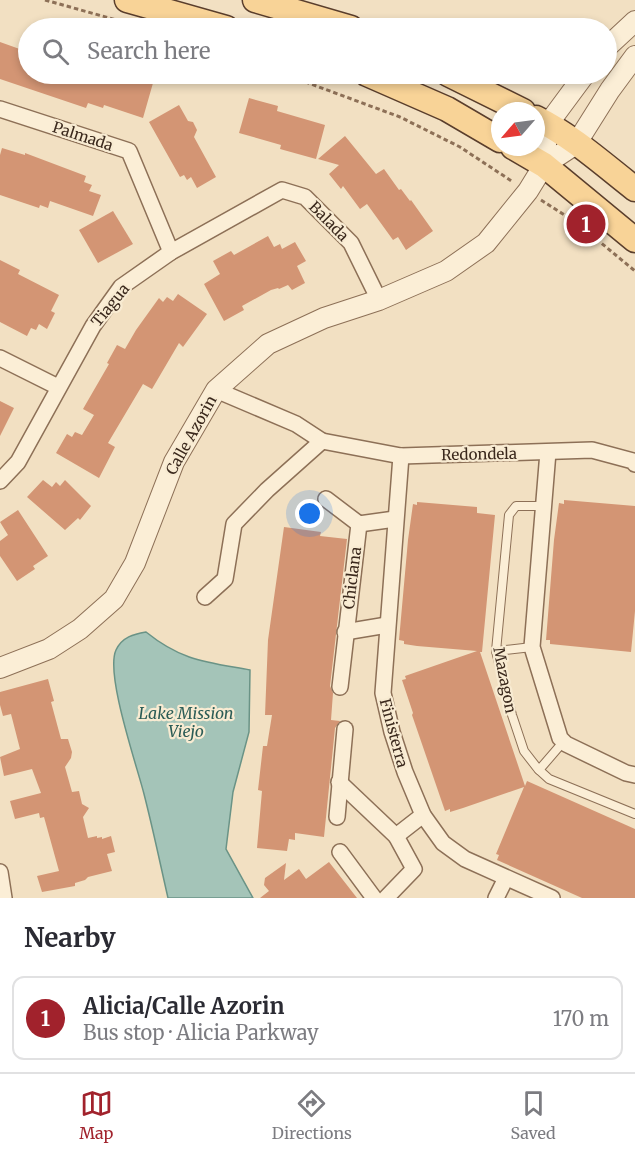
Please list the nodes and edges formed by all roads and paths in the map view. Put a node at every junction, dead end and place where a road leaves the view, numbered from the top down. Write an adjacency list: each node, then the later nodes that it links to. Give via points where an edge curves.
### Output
1 (45, 0): 4 (path)
2 (127, 0): 5 (main road)
3 (255, 0): 6 (main road)
4 (109, 18)
5 (191, 18)
6 (317, 18)
7 (635, 21): 8 (street)
8 (617, 38)
9 (617, 50): 10 (street)
10 (633, 58): 11 (street, Calle Azorin)
11 (617, 81)
12 (311, 84): 28 (path, via 400,117 460,147)
13 (390, 84): 21 (main road, via 447,109)
14 (468, 84): 17 (main road)
15 (576, 84): 19 (street)
16 (615, 84): 22 (street, Calle Azorin)
17 (505, 102)
18 (0, 109): 30 (street, Palmada, via 129,151)
19 (545, 118)
20 (545, 123): 22 (main road)
21 (491, 135)
22 (576, 144): 25 (street, Calle Azorin); 26 (main road)
23 (528, 156): 25 (main road)
24 (544, 156): 25 (street, Calle Azorin)
25 (544, 165): 28 (street, Calle Azorin); 29 (main road)
26 (635, 189)
27 (282, 190): 30 (street, Tiagua); 32 (street, Balada, via 305,197 351,243)
28 (528, 191): 31 (path, via 577,223); 32 (street, Calle Azorin, via 486,243 446,271)
29 (635, 240)
30 (171, 252): 34 (street, Tiagua, via 121,287)
31 (635, 271)
32 (379, 300): 35 (street, Calle Azorin, via 324,318 268,344)
33 (0, 358): 34 (street)
34 (58, 387): 40 (street, Tiagua, via 18,462)
35 (216, 390): 36 (street, Redondela, via 296,424); 50 (street, Calle Azorin, via 174,462 135,563 114,599 80,629 49,649)
36 (322, 441): 38 (street, Redondela); 45 (street, via 234,524 225,579)
37 (548, 452): 38 (street, Redondela); 39 (street, Redondela, via 592,450); 42 (street)
38 (401, 456): 43 (street, Finisterra)
39 (635, 464)
40 (0, 481)
41 (326, 499): 44 (street)
42 (543, 506): 48 (street); 49 (lane, Mazagon, via 516,506 509,515)
43 (395, 519): 44 (street); 46 (street, Finisterra)
44 (359, 524): 47 (street, Chiclana)
45 (205, 597)
46 (387, 625): 47 (street, Chiclana); 58 (street, Finisterra, via 383,693 405,772)
47 (345, 632): 51 (street, Chiclana)
48 (532, 647): 49 (lane); 53 (street)
49 (496, 651): 54 (lane, Mazagon, via 524,751)
50 (0, 668)
51 (340, 687)
52 (345, 729): 56 (street)
53 (564, 741): 54 (lane); 55 (street)
54 (539, 771): 57 (lane, Mazagon, via 549,779)
55 (635, 775)
56 (339, 782): 59 (street); 60 (street)
57 (635, 814)
58 (423, 815): 60 (street); 63 (street, Finisterra, via 443,843 465,859)
59 (337, 818)
60 (396, 836): 66 (street, via 414,869)
61 (340, 852): 65 (street)
62 (0, 872): 64 (street)
63 (506, 878): 67 (street); 68 (street, Finisterra)
64 (4, 898)
65 (374, 898)
66 (386, 898)
67 (496, 898)
68 (552, 898)

